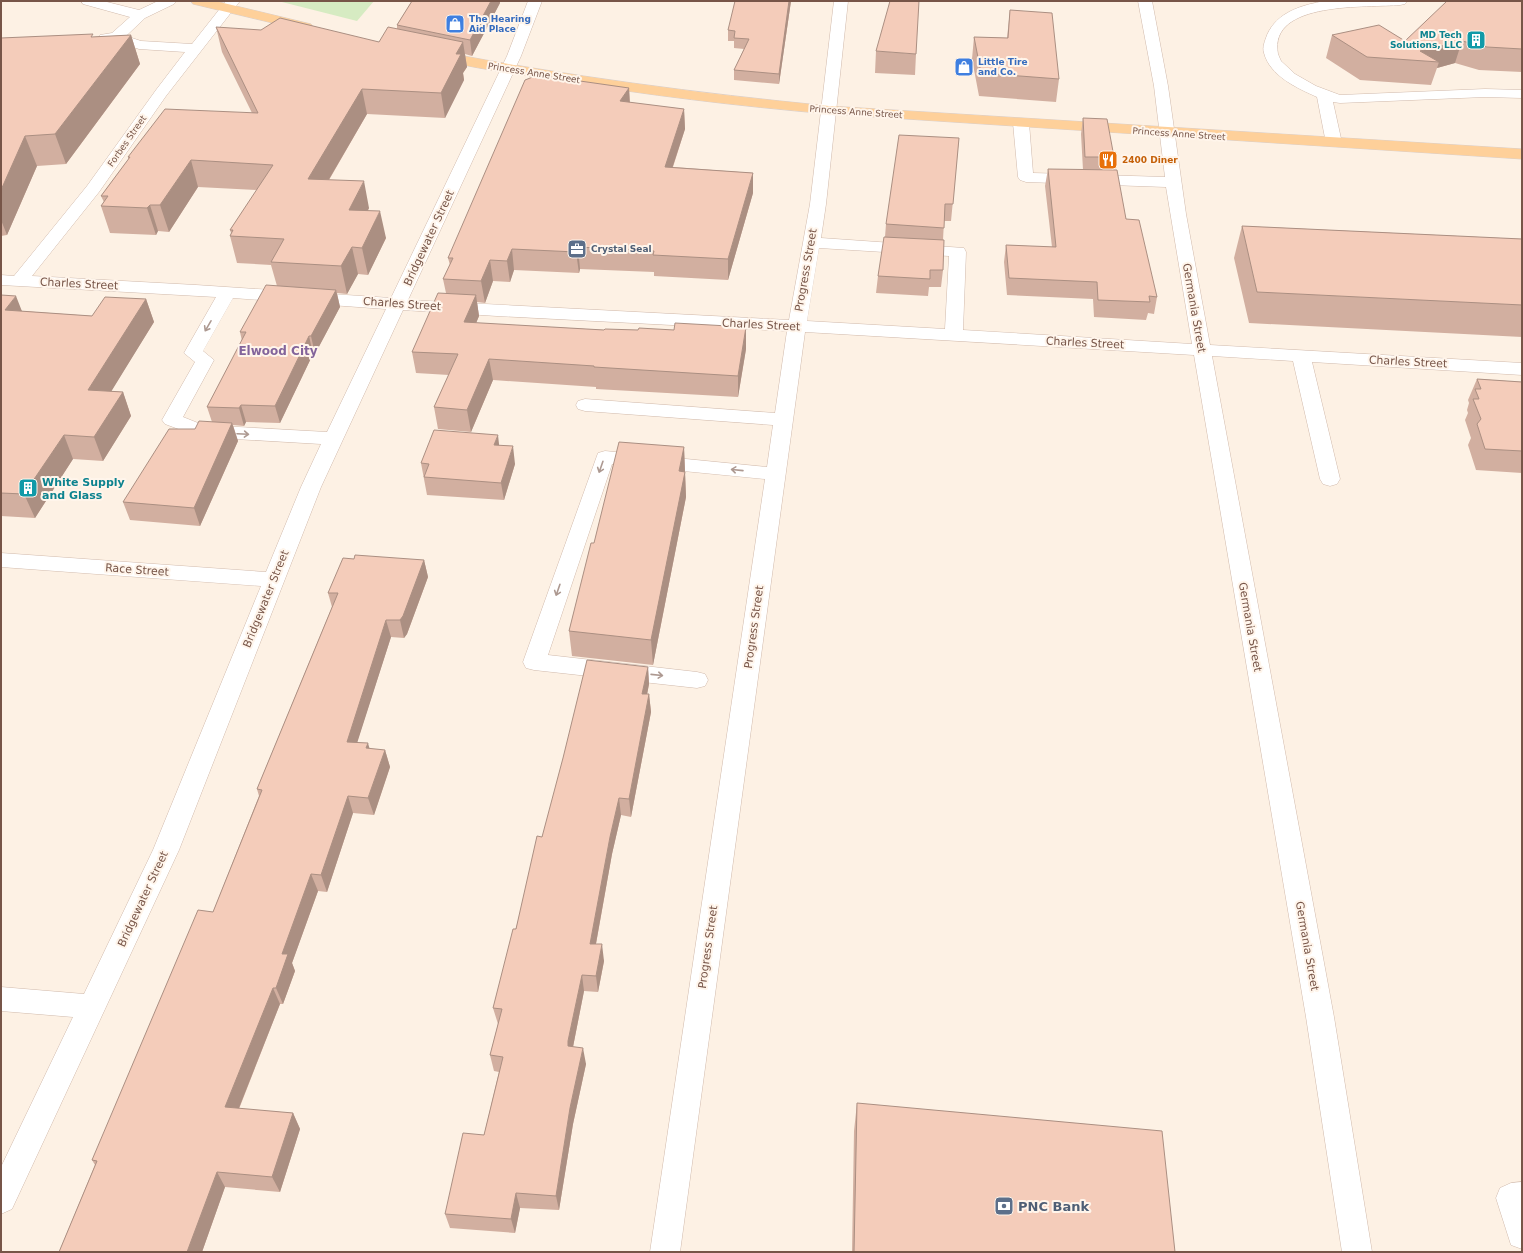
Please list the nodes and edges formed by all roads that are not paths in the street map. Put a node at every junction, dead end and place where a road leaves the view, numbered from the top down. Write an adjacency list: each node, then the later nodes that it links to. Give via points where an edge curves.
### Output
1 (88, 1): 9 (street)
2 (169, 1): 9 (street)
3 (198, 1): 8 (main road)
4 (535, 1): 15 (street, Bridgewater Street)
5 (841, 1): 18 (street, Progress Street)
6 (1145, 1): 20 (street, Germania Street)
7 (1400, 1): 17 (street, via 1382,4 1319,5 1293,15 1278,28 1271,42 1271,53 1275,62 1304,86)
8 (231, 5): 10 (main road); 13 (street, Forbes Street)
9 (140, 15): 11 (street)
10 (319, 29)
11 (116, 37): 12 (street); 13 (street, via 139,45)
12 (93, 38)
13 (196, 49): 26 (street, Forbes Street, via 161,93 93,189)
14 (423, 53): 15 (main road, Princess Anne Street)
15 (507, 69): 18 (main road, Princess Anne Street, via 639,90); 28 (street, Bridgewater Street)
16 (1522, 94): 17 (street, via 1427,95 1357,100)
17 (1324, 96): 21 (street)
18 (828, 110): 19 (main road, Princess Anne Street); 24 (street, Progress Street, via 818,204)
19 (1021, 123): 20 (main road, Princess Anne Street); 23 (street, via 1026,178)
20 (1167, 133): 21 (main road, Princess Anne Street); 23 (street, Germania Street)
21 (1334, 143): 22 (main road, Princess Anne Street)
22 (1522, 154)
23 (1174, 182): 31 (street, Germania Street)
24 (811, 242): 29 (street, Progress Street); 30 (street, via 958,252)
25 (1, 280): 26 (street, Charles Street)
26 (19, 281): 27 (street, Charles Street)
27 (228, 293): 28 (street, Charles Street); 36 (street, one-way to 36, via 193,353 205,360 172,420 200,431)
28 (398, 304): 29 (street, Charles Street); 36 (street, Bridgewater Street)
29 (797, 326): 30 (street, Charles Street); 35 (street, Progress Street)
30 (954, 336): 31 (street, Charles Street)
31 (1201, 350): 32 (street, Charles Street); 48 (street, Germania Street, via 1320,1017)
32 (1301, 356): 33 (street, Charles Street); 38 (street)
33 (1522, 369)
34 (585, 405): 35 (street)
35 (784, 420): 37 (street, Progress Street)
36 (334, 439): 40 (street, Bridgewater Street, via 311,487)
37 (776, 474): 41 (street, one-way to 41, via 605,457 534,662); 47 (street, Progress Street, via 687,1088)
38 (1330, 479)
39 (1, 560): 40 (street, Race Street)
40 (274, 580): 43 (street, Bridgewater Street, via 166,850)
41 (697, 680)
42 (1, 999): 43 (street)
43 (92, 1007): 45 (street, Bridgewater Street)
44 (1522, 1197): 46 (street, via 1511,1198)
45 (1, 1199)
46 (1522, 1234)
47 (666, 1252)
48 (1357, 1252)

